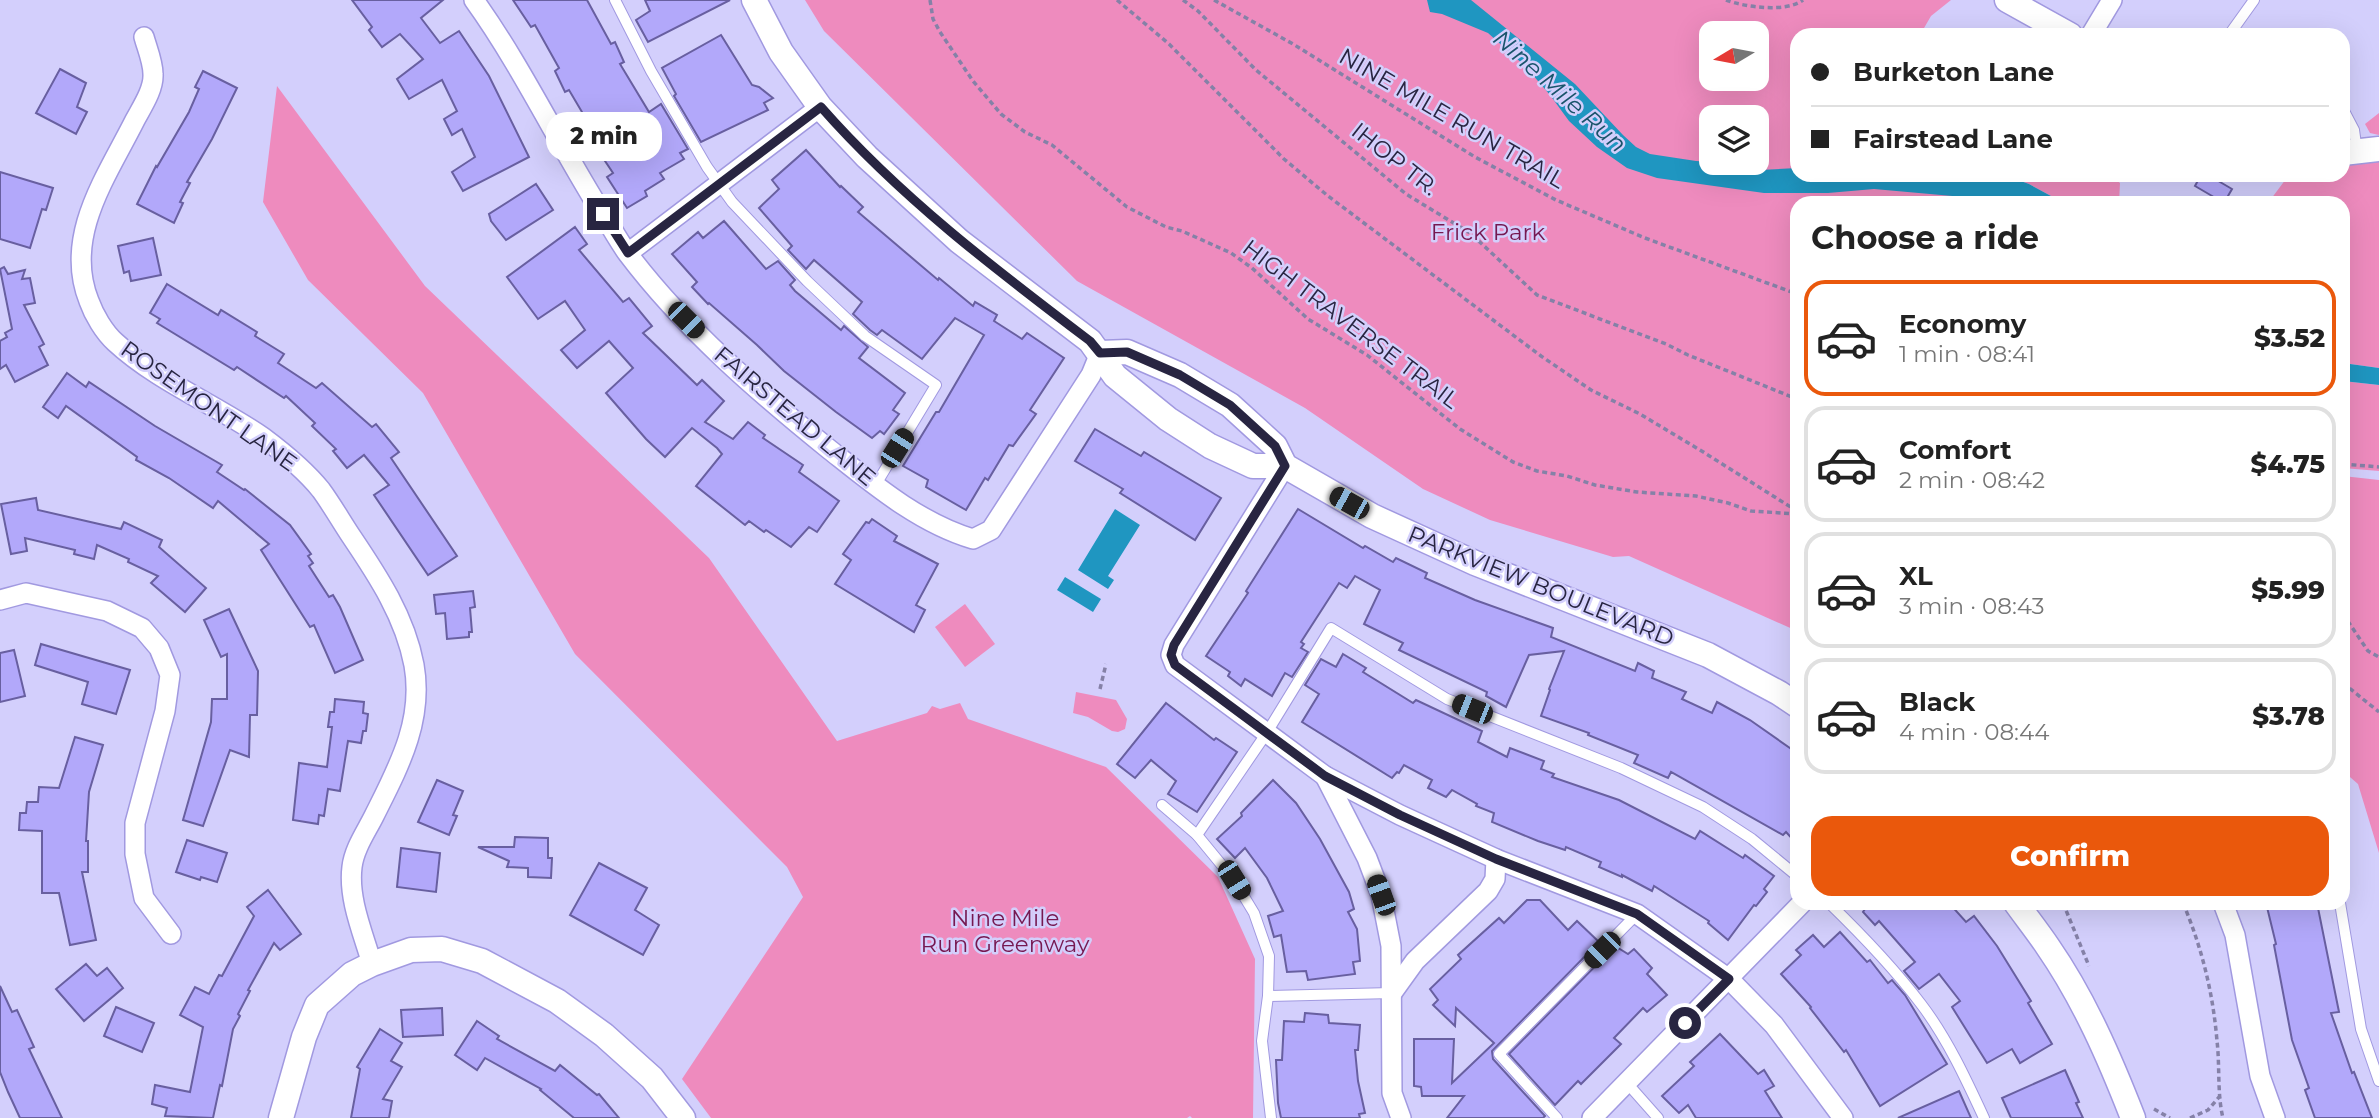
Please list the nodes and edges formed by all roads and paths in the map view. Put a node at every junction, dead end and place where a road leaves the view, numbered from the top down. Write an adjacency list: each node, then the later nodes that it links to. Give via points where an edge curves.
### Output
1 (474, 0): 21 (street, FAIRSTEAD LANE)
2 (615, 0): 20 (lane, via 651,71)
3 (754, 0): 17 (street, PARKVIEW BOULEVARD, via 781,52)
4 (930, 0): 30 (path, HIGH TRAVERSE TRAIL, via 940,32 1001,114 1052,145 1127,207 1231,253 1308,319 1367,355 1460,429 1513,462 1595,485 1696,496 1751,511)
5 (1117, 0): 29 (path, via 1170,44 1284,159 1328,196 1591,390 1640,414)
6 (1183, 0): 24 (path, IHOP TR., via 1256,70 1406,194 1469,233 1537,295)
7 (1214, 0): 22 (path, NINE MILE RUN TRAIL, via 1545,194 1645,238)
8 (1726, 0): 9 (path, via 1771,8)
9 (1803, 0)
10 (2007, 0): 13 (street)
11 (2112, 0): 14 (street)
12 (2254, 0): 15 (lane)
13 (2057, 28)
14 (2095, 28)
15 (2234, 28)
16 (144, 37): 54 (street, ROSEMONT LANE, via 154,75 89,211 82,236 83,282 100,324 114,341 294,461 320,489 396,611 414,665 416,708 405,752 361,842 351,877)
17 (821, 107): 20 (street); 23 (street, PARKVIEW BOULEVARD, via 867,157 959,241)
18 (2350, 122): 19 (lane)
19 (2360, 151)
20 (719, 184): 21 (street); 28 (lane, via 756,229 865,336 936,385)
21 (628, 253): 28 (street, FAIRSTEAD LANE, via 719,353)
22 (1790, 292)
23 (1100, 353): 26 (street, PARKVIEW BOULEVARD, via 1115,376 1210,446 1253,466); 26 (street, PARKVIEW BOULEVARD, via 1127,352 1180,375 1230,405 1275,446); 28 (street, FAIRSTEAD LANE, via 1091,375 991,530 973,539 960,535 908,509)
24 (1790, 396)
25 (2350, 465): 27 (path)
26 (1285, 466): 37 (street, PARKVIEW BOULEVARD, via 1372,516 1475,563 1708,654); 39 (street, via 1171,655 1186,675)
27 (2379, 467)
28 (875, 485)
29 (1790, 508)
30 (1790, 513)
31 (0, 600): 53 (street, via 26,593 107,611 142,628 159,648 170,675 135,823 135,854 144,898)
32 (2350, 624): 33 (path, via 2368,651)
33 (2379, 657)
34 (1106, 664): 35 (path)
35 (1100, 689)
36 (2350, 689): 38 (path)
37 (1790, 701)
38 (2379, 712)
39 (1266, 734): 40 (street); 42 (lane); 44 (lane, via 1331,628 1447,699 1621,768 1703,807)
40 (1325, 776): 43 (street); 57 (street, via 1381,895 1391,946)
41 (1163, 805): 42 (lane)
42 (1197, 835): 58 (lane, via 1254,913 1269,956)
43 (1496, 859): 52 (street); 57 (street, via 1488,891 1415,961)
44 (1790, 870)
45 (1795, 910): 56 (street)
46 (1836, 910): 71 (lane, via 1922,1005 1962,1069)
47 (2020, 910): 62 (street, via 2049,947 2118,1078)
48 (2066, 910): 55 (path)
49 (2186, 910): 61 (path, via 2208,980)
50 (2226, 910): 75 (street, via 2235,934 2260,1076)
51 (2341, 910): 59 (lane, via 2361,1029)
52 (1637, 914): 56 (street); 67 (lane, via 1499,1054)
53 (171, 934)
54 (372, 964): 63 (street, via 352,974 317,1005); 64 (street, via 411,950 442,949 482,961 557,1001 604,1035 652,1078)
55 (2089, 967)
56 (1729, 979): 60 (street); 70 (street, via 1774,1025)
57 (1392, 993): 58 (lane); 66 (street, via 1392,1093)
58 (1268, 996): 65 (lane, via 1262,1041)
59 (2379, 1081)
60 (1627, 1083): 68 (street); 69 (lane)
61 (2220, 1096): 73 (path, via 2208,1110); 74 (path)
62 (2141, 1112): 72 (path)
63 (281, 1118)
64 (683, 1118)
65 (1271, 1118)
66 (1401, 1118)
67 (1557, 1118)
68 (1592, 1118)
69 (1658, 1118)
70 (1843, 1118)
71 (1984, 1118)
72 (2170, 1118)
73 (2190, 1118)
74 (2223, 1118)
75 (2275, 1118)

